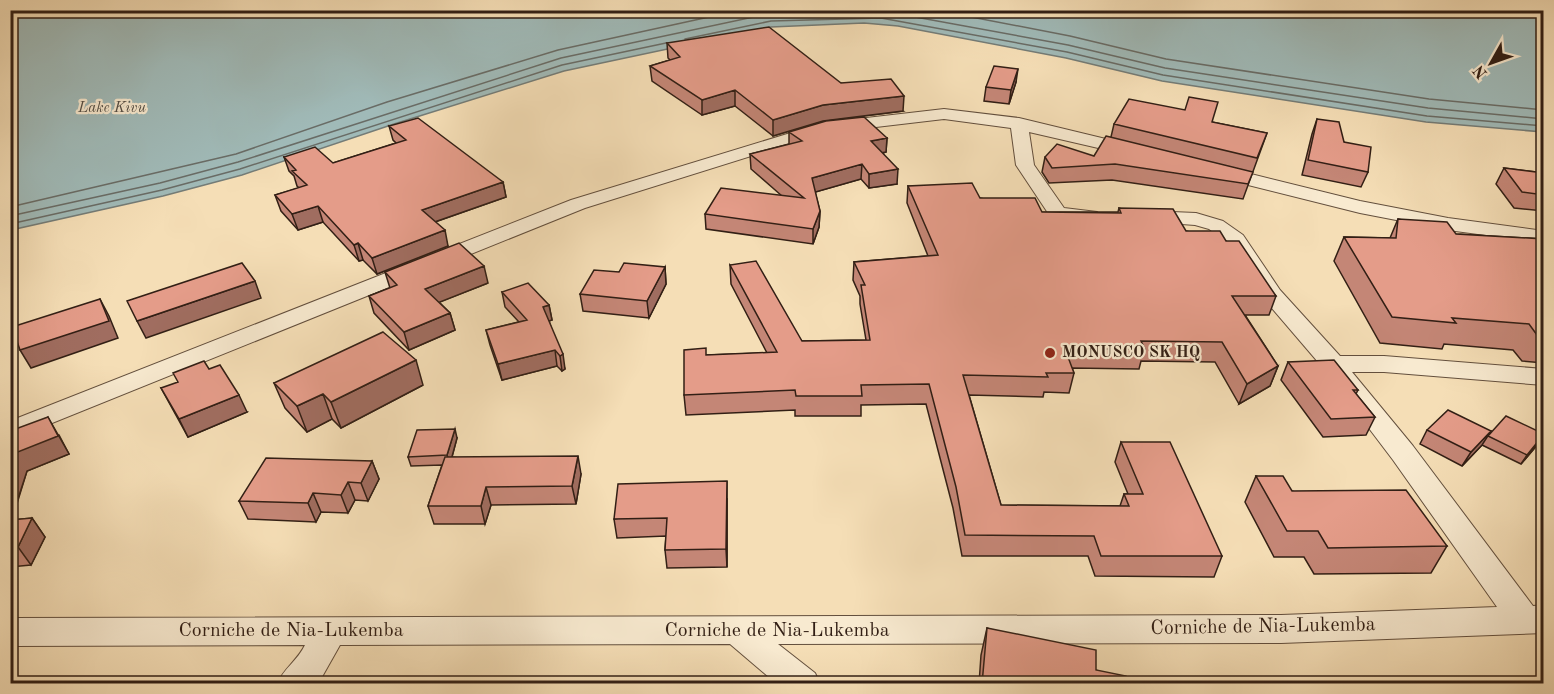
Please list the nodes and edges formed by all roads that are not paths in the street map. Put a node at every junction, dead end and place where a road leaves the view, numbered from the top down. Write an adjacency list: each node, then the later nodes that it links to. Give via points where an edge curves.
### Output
1 (1019, 123): 2 (street); 4 (street, via 1025,165 1057,212 1068,216); 9 (street, via 944,114 823,128 777,142 578,204)
2 (1155, 157)
3 (1201, 168): 6 (street, via 1360,207)
4 (1110, 216)
5 (1132, 217): 7 (street, via 1196,219 1216,225 1236,239 1272,294)
6 (1544, 237)
7 (1333, 364): 8 (street, via 1384,364); 10 (street)
8 (1544, 377)
9 (10, 431)
10 (1534, 619): 11 (street, Corniche de Nia-Lukemba, via 1281,629)
11 (736, 630): 12 (street, Corniche de Nia-Lukemba); 15 (street)
12 (330, 631): 13 (street, Corniche de Nia-Lukemba); 14 (street, via 311,668)
13 (10, 632)
14 (294, 684)
15 (803, 684)

